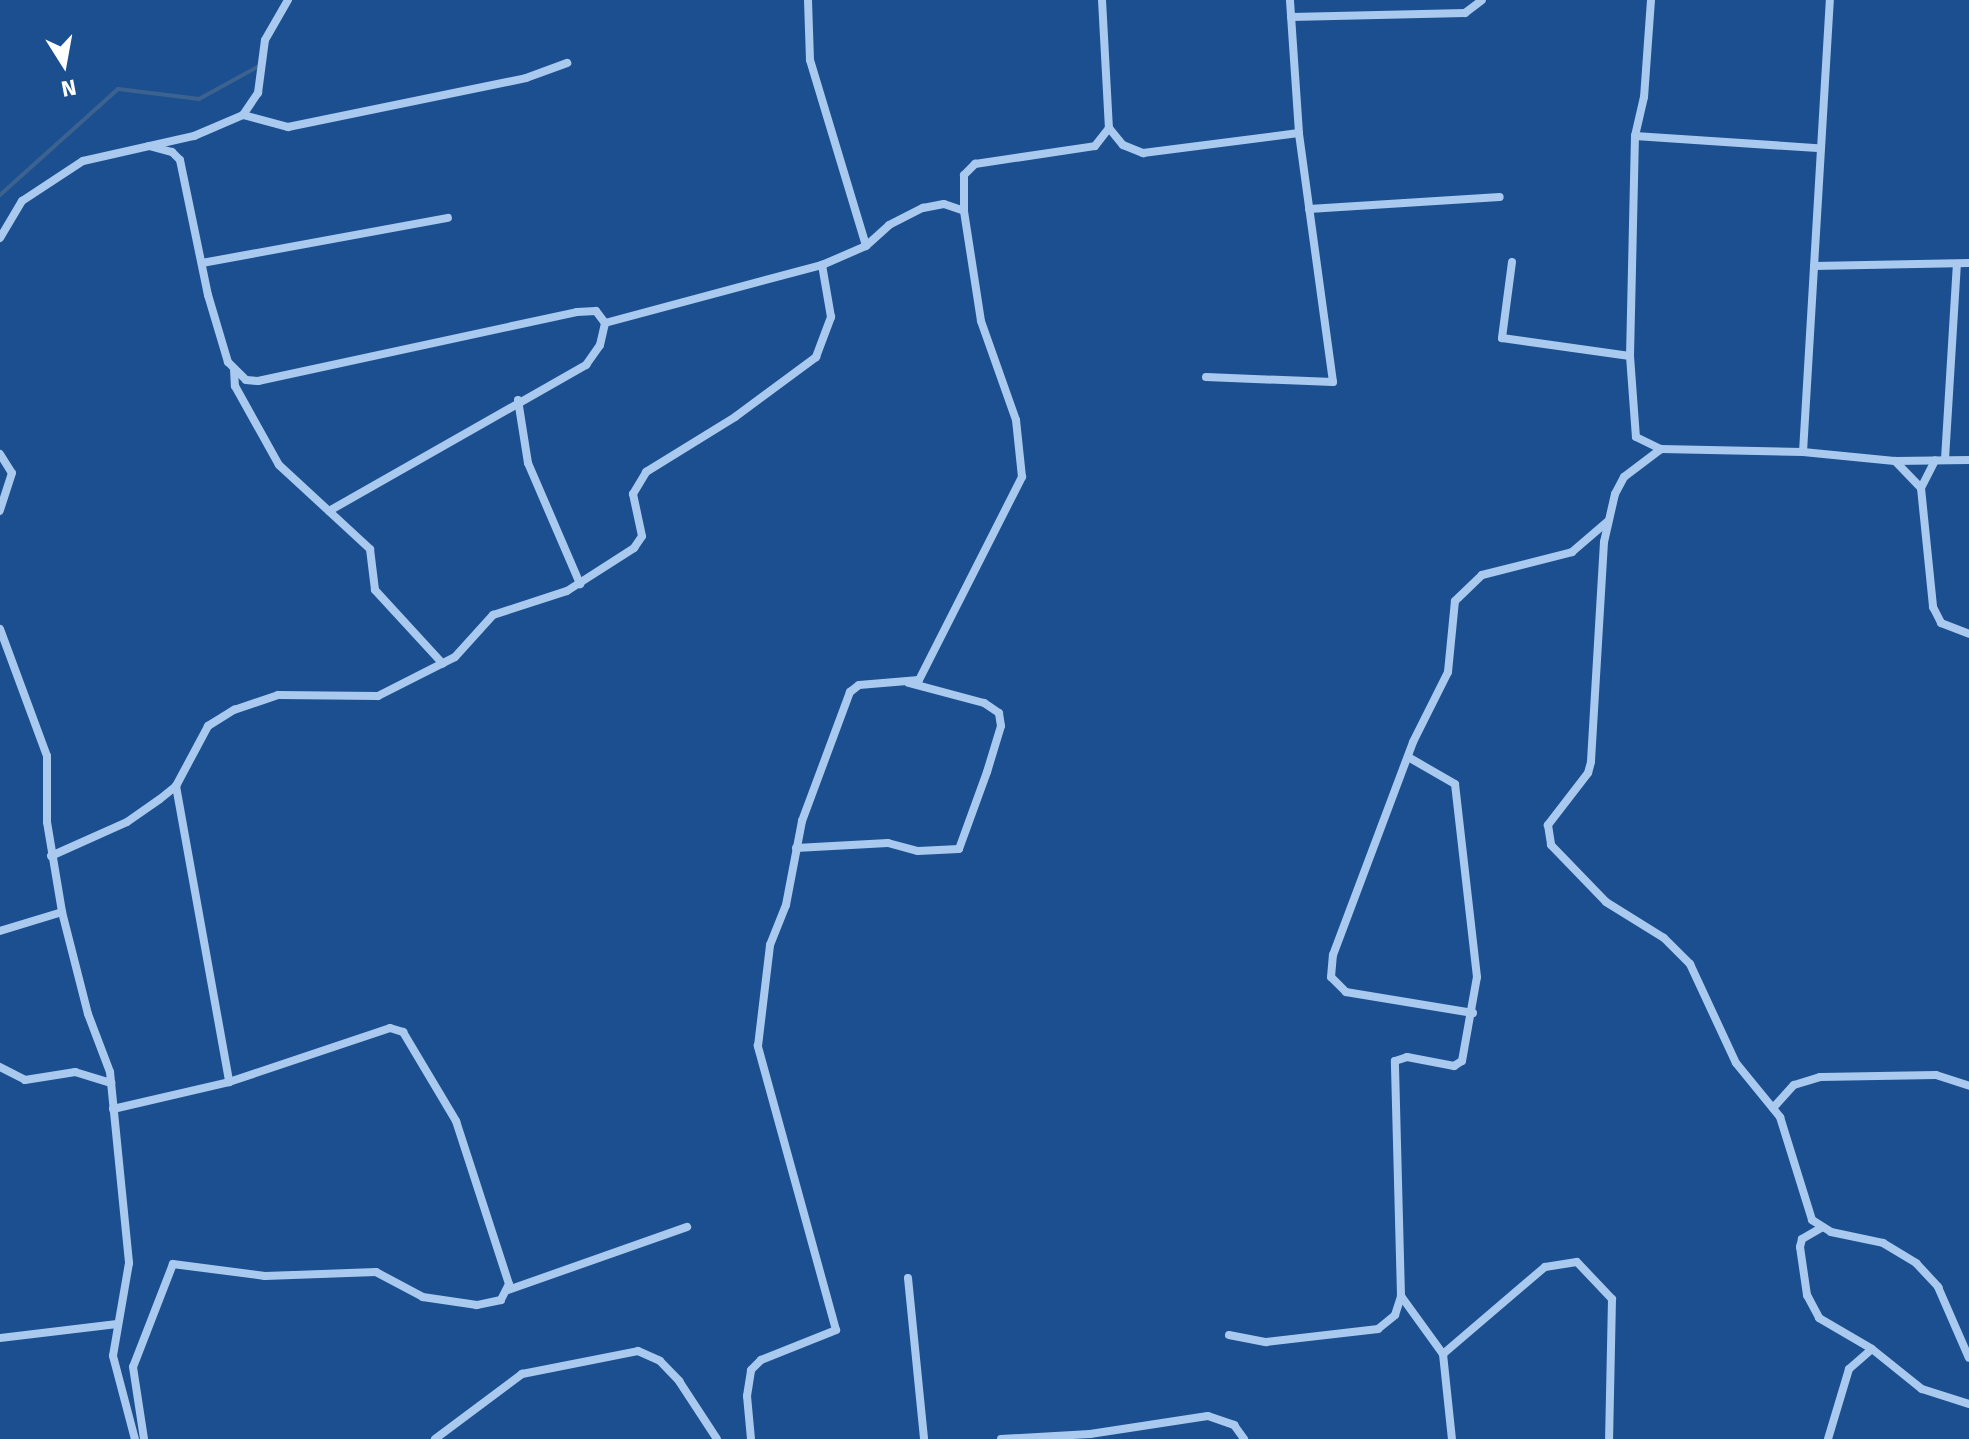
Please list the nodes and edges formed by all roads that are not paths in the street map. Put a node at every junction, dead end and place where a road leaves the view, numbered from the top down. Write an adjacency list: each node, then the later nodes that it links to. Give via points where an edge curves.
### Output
1 (288, 0): 10 (street, via 265,40 258,93)
2 (808, 0): 21 (street, via 810,60)
3 (1102, 0): 11 (street)
4 (1290, 0): 8 (street)
5 (1482, 0): 8 (street, via 1465,13)
6 (1651, 0): 13 (street, via 1644,97)
7 (1830, 0): 15 (street)
8 (1291, 17): 12 (street)
9 (567, 63): 10 (street, via 526,78 288,127)
10 (243, 115): 14 (street, via 194,136)
11 (1109, 128): 12 (street, via 1123,145 1143,153); 18 (street, via 1095,146 967,168)
12 (1299, 133): 17 (street)
13 (1635, 136): 15 (street); 29 (street)
14 (149, 146): 20 (street, via 83,161 47,180 22,201); 23 (street, via 180,160)
15 (1818, 148): 27 (street)
16 (1500, 197): 17 (street)
17 (1309, 209): 31 (street, via 1333,382)
18 (964, 211): 21 (street, via 944,204 923,208 889,225); 47 (street, via 981,321 1016,420 1024,462 1017,488 934,657 919,680)
19 (448, 218): 23 (street)
20 (0, 238)
21 (866, 246): 26 (street)
22 (1512, 262): 29 (street, via 1502,338)
23 (202, 263): 30 (street)
24 (1969, 263): 25 (street)
25 (1957, 264): 27 (street); 36 (street)
26 (822, 265): 28 (street); 43 (street, via 831,317 816,357 735,417 646,472 632,500 641,541)
27 (1814, 266): 34 (street)
28 (605, 323): 30 (street, via 596,311 577,312 269,380 246,380); 32 (street, via 600,345 586,365)
29 (1630, 356): 33 (street, via 1636,437)
30 (234, 369): 41 (street, via 235,386 279,465)
31 (1206, 377)
32 (518, 400): 41 (street); 43 (street, via 528,463)
33 (1661, 449): 34 (street); 42 (street, via 1621,480)
34 (1803, 452): 38 (street)
35 (0, 454): 40 (street, via 12,473)
36 (1940, 460): 37 (street); 38 (street); 39 (street)
37 (1969, 460)
38 (1895, 461): 39 (street)
39 (1921, 488): 45 (street, via 1933,607 1941,623)
40 (0, 511)
41 (329, 511): 46 (street, via 370,549 379,595)
42 (1608, 521): 48 (street, via 1564,556 1509,565 1465,586 1452,612 1448,672); 59 (street, via 1591,762 1548,825 1548,836 1563,860 1606,902 1679,950 1736,1063)
43 (580, 584): 46 (street, via 493,615)
44 (0, 629): 51 (street, via 47,756)
45 (1969, 634)
46 (443, 664): 49 (street, via 378,696 278,695 253,701 208,726)
47 (908, 683): 50 (street, via 859,685 850,692); 50 (street, via 984,703 999,713 1001,726 959,849 918,851 888,843)
48 (1408, 757): 54 (street, via 1450,777 1458,794 1477,977); 54 (street, via 1333,955 1331,977 1346,992 1363,997)
49 (176, 786): 51 (street, via 127,822); 56 (street)
50 (796, 848): 78 (street, via 786,905 770,945 758,1046 836,1330 761,1360 751,1370)
51 (51, 856): 52 (street)
52 (62, 912): 53 (street); 57 (street)
53 (0, 931)
54 (1473, 1013): 65 (street, via 1462,1061 1454,1066 1407,1057 1395,1061)
55 (0, 1067): 57 (street, via 25,1080 75,1072)
56 (229, 1082): 60 (street); 64 (street, via 390,1028 403,1032 456,1121)
57 (111, 1083): 60 (street)
58 (1969, 1086): 59 (street, via 1936,1075 1820,1077 1794,1085)
59 (1773, 1108): 62 (street, via 1803,1201)
60 (113, 1109): 66 (street, via 129,1263 126,1299)
61 (687, 1227): 64 (street)
62 (1821, 1228): 69 (street, via 1802,1239 1800,1247 1811,1308); 71 (street, via 1883,1243 1916,1263 1938,1287)
63 (908, 1278): 79 (street)
64 (508, 1290): 75 (street, via 501,1300 477,1305 423,1297 376,1272 265,1276 173,1264 133,1367)
65 (1401, 1296): 67 (street, via 1395,1315 1378,1329 1266,1342); 70 (street)
66 (117, 1324): 68 (street); 74 (street, via 114,1366)
67 (1229, 1335)
68 (0, 1338)
69 (1872, 1349): 72 (street, via 1922,1389); 84 (street, via 1849,1369)
70 (1443, 1354): 82 (street); 83 (street, via 1545,1267 1577,1262 1612,1299)
71 (1969, 1358)
72 (1969, 1404)
73 (1091, 1436): 80 (street); 81 (street, via 1208,1416 1234,1425)
74 (135, 1439)
75 (144, 1439)
76 (435, 1439): 77 (street, via 522,1374 638,1351 660,1361 679,1381)
77 (717, 1439)
78 (751, 1439)
79 (924, 1439)
80 (1001, 1439)
81 (1244, 1439)
82 (1452, 1439)
83 (1609, 1439)
84 (1828, 1439)

